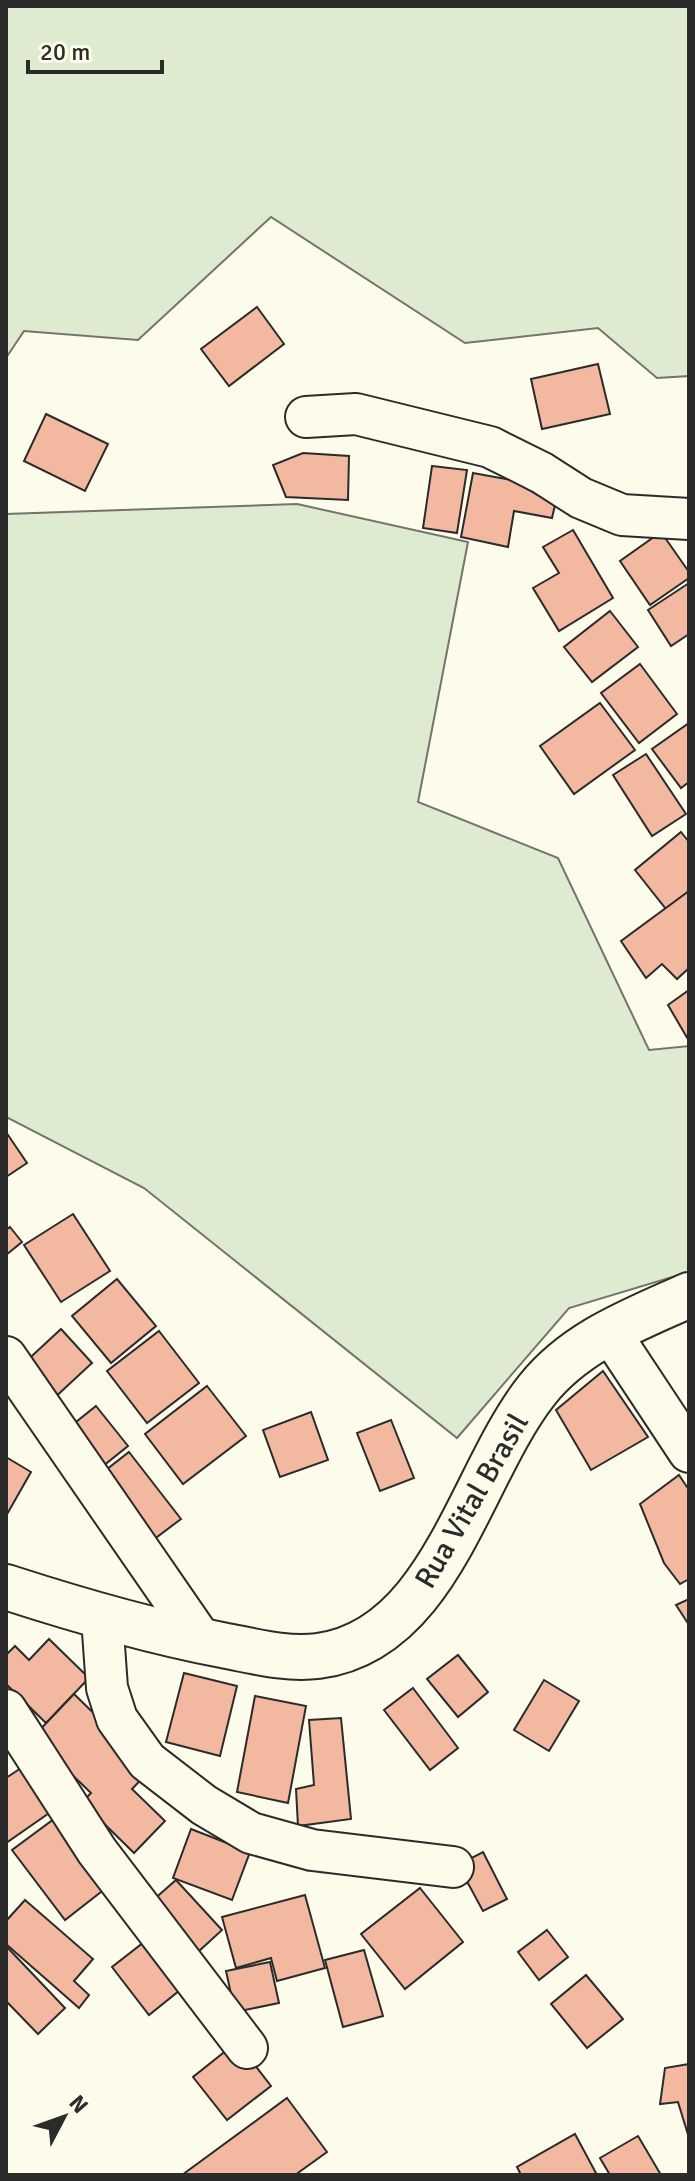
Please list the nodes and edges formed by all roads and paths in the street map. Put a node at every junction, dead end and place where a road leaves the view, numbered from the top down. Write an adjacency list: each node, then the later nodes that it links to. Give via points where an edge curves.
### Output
1 (306, 417): 2 (street, via 356,414 490,447 622,515)
2 (689, 519)
3 (689, 1295): 4 (street, Rua Vital Brasil)
4 (609, 1331): 6 (street); 9 (street, Rua Vital Brasil, via 570,1356 537,1390 492,1460 433,1575 404,1612 365,1643 318,1656)
5 (6, 1357): 9 (street)
6 (689, 1452)
7 (6, 1587): 8 (street, Rua Vital Brasil)
8 (102, 1618): 9 (street, Rua Vital Brasil); 11 (street, via 107,1688 117,1719 147,1761 204,1805 251,1833 312,1850)
9 (202, 1641)
10 (6, 1710): 12 (street, via 97,1851)
11 (453, 1867)
12 (247, 2048)

